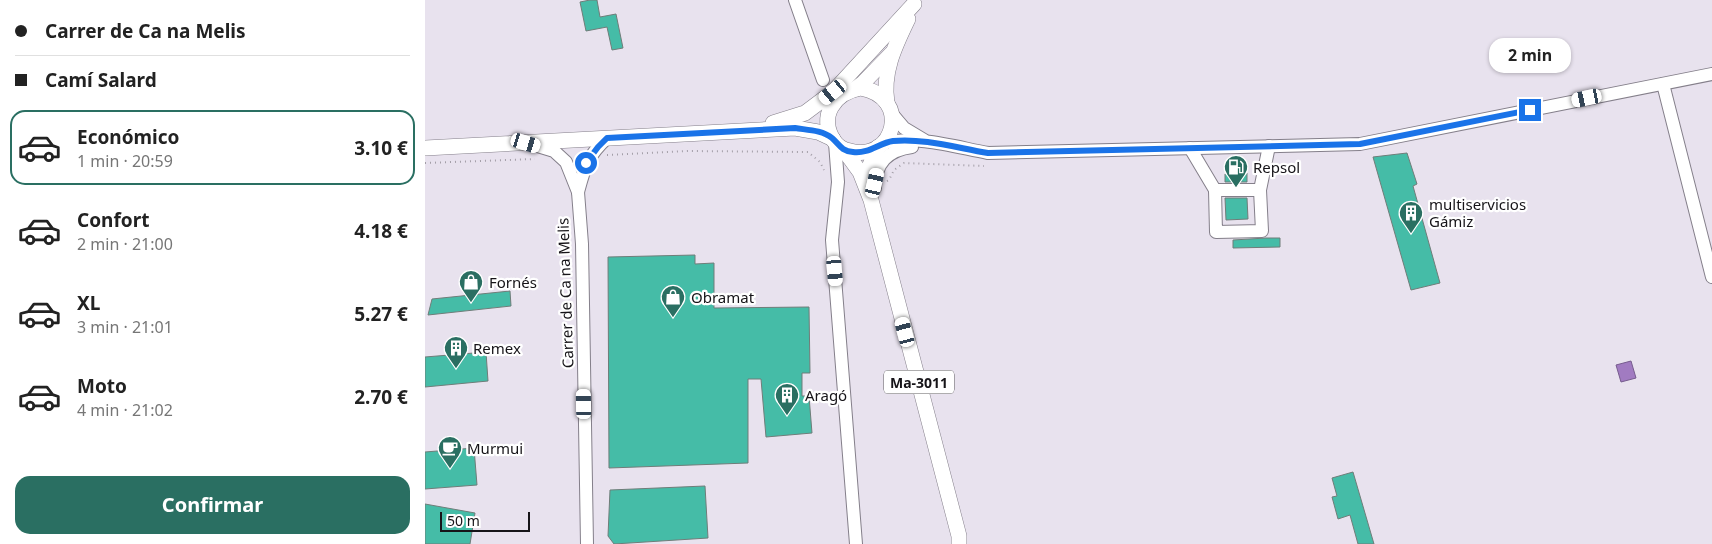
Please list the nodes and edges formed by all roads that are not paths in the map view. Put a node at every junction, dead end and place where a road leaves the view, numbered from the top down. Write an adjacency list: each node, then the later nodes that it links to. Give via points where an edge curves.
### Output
1 (795, 0): 5 (street)
2 (915, 2): 3 (main road); 11 (main road, via 851,74 818,104 805,113)
3 (891, 53): 7 (main road); 8 (main road, via 885,82)
4 (1712, 74): 6 (street)
5 (823, 80)
6 (1663, 84): 18 (street, via 1360,144); 26 (street)
7 (855, 89): 8 (main road, via 877,93); 9 (main road, via 838,98)
8 (890, 109): 13 (street, via 911,134); 16 (main road, via 893,127)
9 (830, 111): 10 (main road); 15 (main road, via 828,125)
10 (795, 128): 11 (main road); 15 (main road, via 818,132)
11 (745, 132): 12 (main road)
12 (607, 138): 14 (main road); 23 (street, Carrer de Ca na Melis, via 586,163)
13 (929, 142): 16 (street, via 901,141); 17 (street)
14 (526, 143): 19 (main road); 23 (street, Carrer de Ca na Melis, via 554,151 566,162)
15 (837, 144): 16 (main road, via 862,152); 24 (main road, Ma-3011, via 860,172); 28 (street, via 832,240)
16 (881, 145): 24 (main road, Ma-3011, via 872,158 869,173)
17 (944, 145): 20 (street, via 988,153); 25 (street, via 897,149 886,158 879,167 875,183)
18 (1269, 146): 20 (street); 22 (street)
19 (425, 148)
20 (1190, 148): 21 (street)
21 (1215, 190): 22 (street); 22 (street, via 1216,232 1262,230)
22 (1260, 190)
23 (578, 192): 27 (street, Carrer de Ca na Melis)
24 (871, 200): 25 (main road, Ma-3011)
25 (876, 221): 29 (main road, Ma-3011)
26 (1712, 277)
27 (587, 544)
28 (855, 544)
29 (959, 544)

